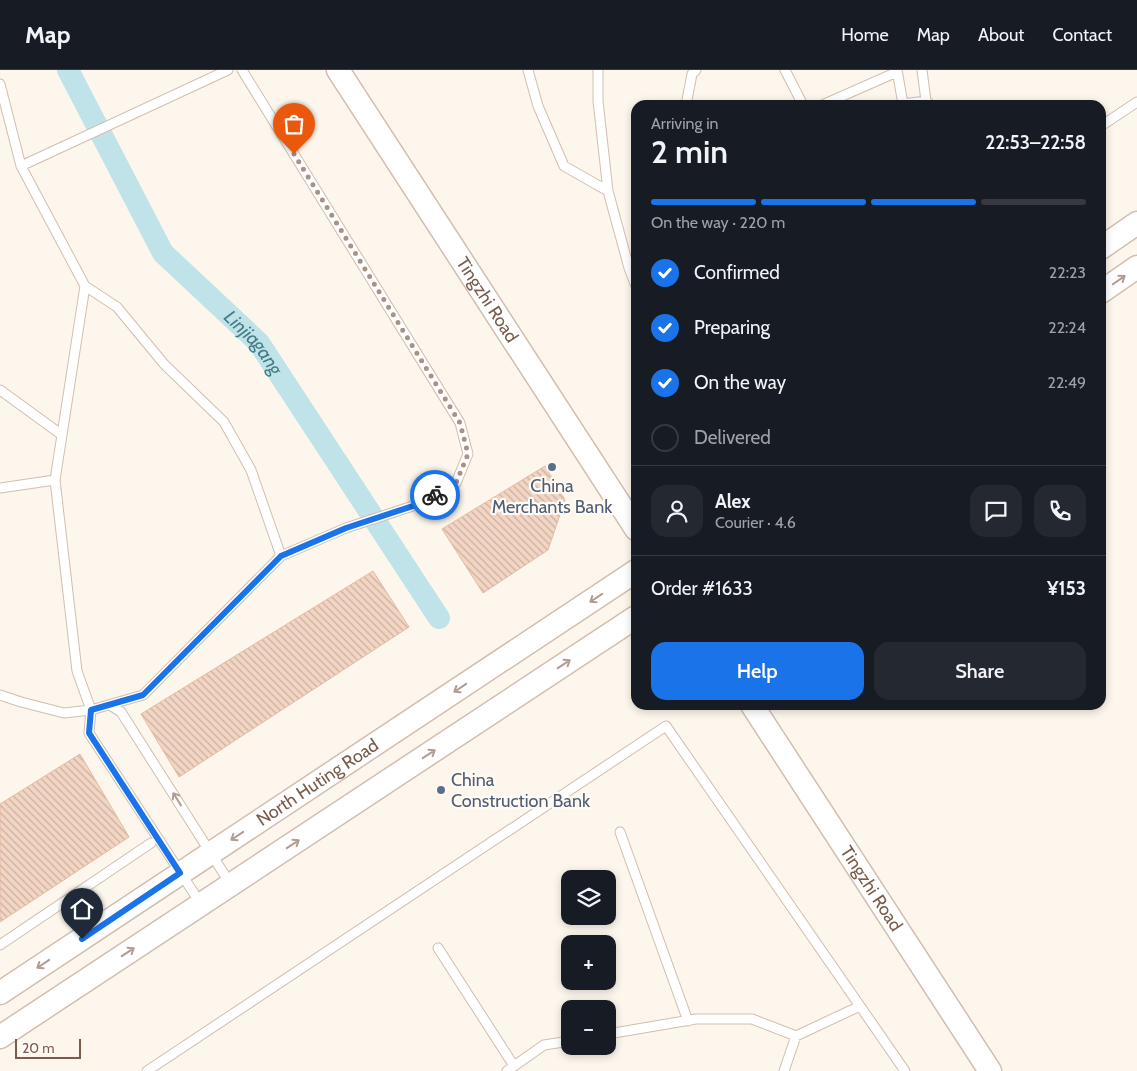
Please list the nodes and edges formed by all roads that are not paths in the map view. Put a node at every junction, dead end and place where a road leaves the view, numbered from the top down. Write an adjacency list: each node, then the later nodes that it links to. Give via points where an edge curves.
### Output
1 (228, 70): 18 (lane)
2 (242, 70): 31 (lane, via 460,423 468,454 456,483 422,503 346,528)
3 (338, 70): 30 (street, Tingzhi Road)
4 (528, 70): 19 (lane, via 538,106 564,166)
5 (598, 70): 19 (lane, via 598,101)
6 (696, 70): 11 (lane, via 692,74)
7 (785, 70): 12 (lane)
8 (922, 70): 15 (lane)
9 (897, 71): 13 (lane); 14 (lane)
10 (0, 84): 18 (lane)
11 (687, 100)
12 (800, 100)
13 (833, 100)
14 (901, 100)
15 (928, 100)
16 (1137, 102): 17 (lane)
17 (1106, 123)
18 (21, 166): 24 (lane)
19 (608, 191): 23 (lane)
20 (1137, 223): 21 (street)
21 (1106, 245)
22 (1137, 267): 25 (street, one-way to 22)
23 (631, 273)
24 (85, 286): 27 (lane); 31 (lane, via 117,307 164,364 224,422 251,470)
25 (1106, 289)
26 (0, 390): 27 (lane)
27 (62, 435): 28 (lane)
28 (55, 480): 29 (lane); 36 (lane, via 77,671)
29 (0, 488)
30 (631, 521)
31 (281, 556): 35 (lane, via 143,695)
32 (631, 574): 40 (street, North Huting Road, one-way to 40)
33 (631, 620): 42 (street, one-way to 33)
34 (0, 695): 36 (lane, via 64,713)
35 (110, 705): 36 (lane); 40 (lane, one-way to 35, via 121,712)
36 (91, 710): 41 (lane, via 89,733)
37 (755, 710): 57 (street, Tingzhi Road)
38 (620, 832): 48 (lane)
39 (151, 843): 44 (lane)
40 (211, 853): 41 (street, North Huting Road); 42 (lane)
41 (180, 873): 43 (lane); 46 (street, North Huting Road, one-way to 46)
42 (231, 885): 43 (street)
43 (201, 905): 51 (street, one-way to 43)
44 (0, 945)
45 (438, 948): 53 (lane)
46 (0, 993)
47 (860, 1006): 50 (lane); 54 (lane, via 666,726); 56 (lane)
48 (688, 1021): 49 (lane); 50 (lane, via 752,1019)
49 (616, 1033)
50 (796, 1036): 55 (lane)
51 (0, 1037)
52 (561, 1042): 53 (lane, via 544,1045)
53 (510, 1069)
54 (147, 1071)
55 (784, 1071)
56 (905, 1071)
57 (990, 1071)

